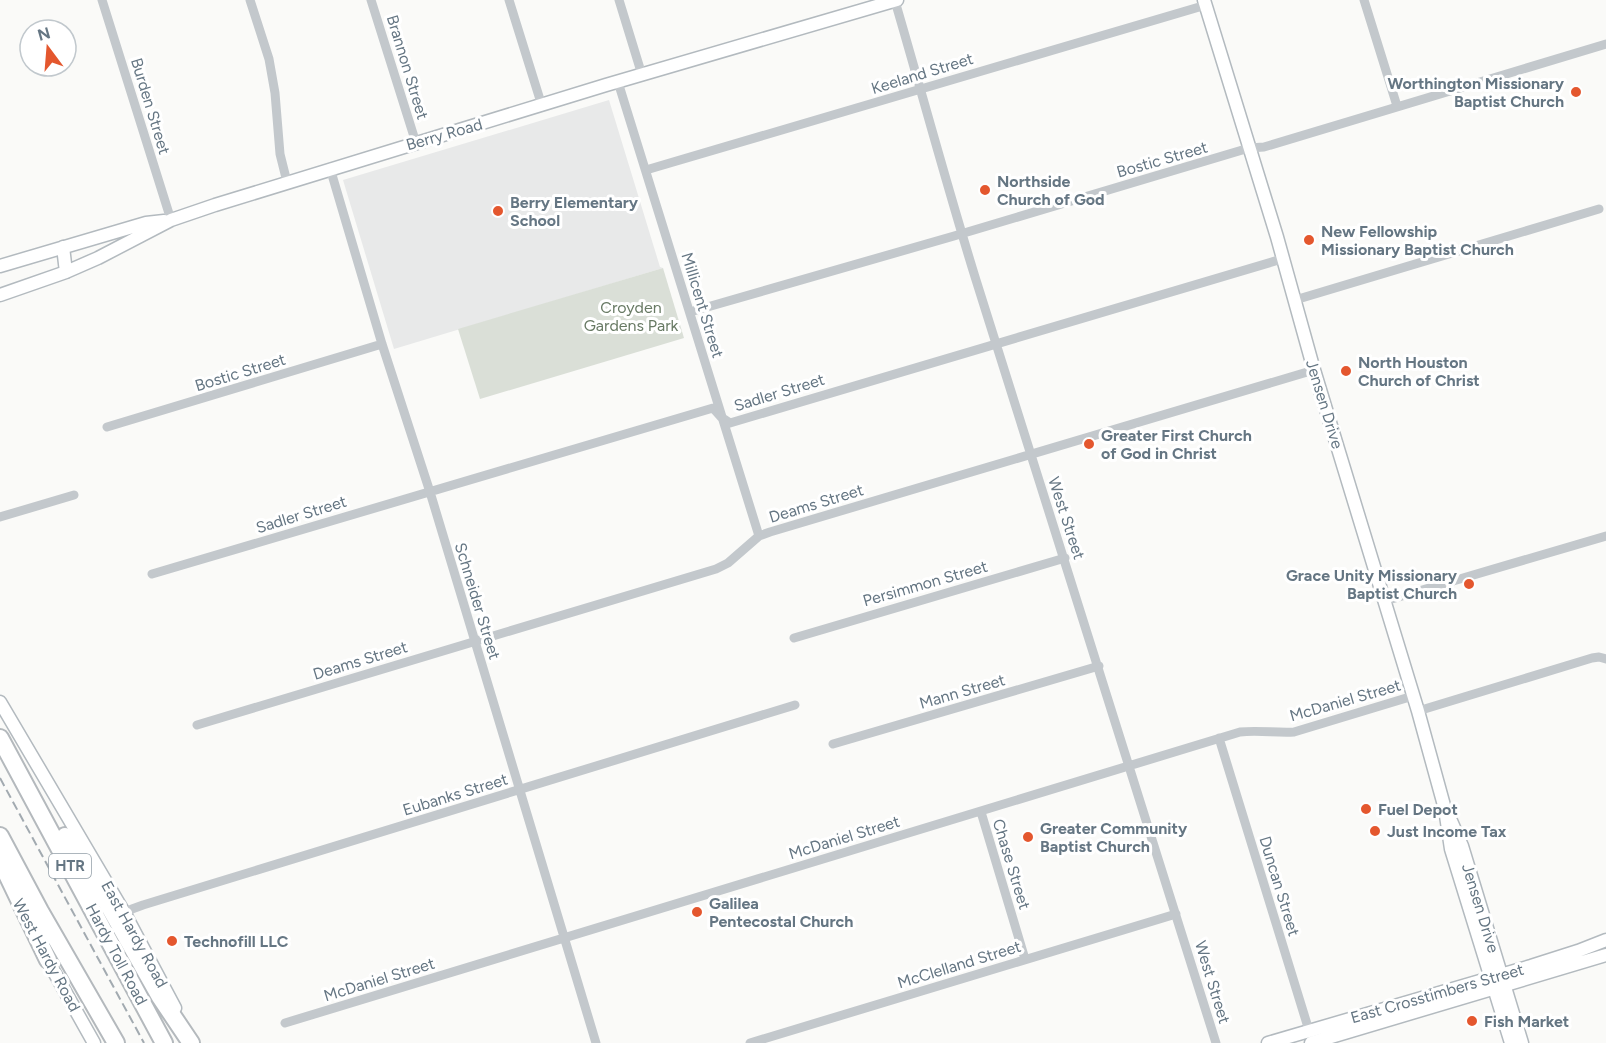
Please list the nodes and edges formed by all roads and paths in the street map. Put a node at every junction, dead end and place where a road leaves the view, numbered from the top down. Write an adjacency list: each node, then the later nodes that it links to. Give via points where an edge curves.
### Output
1 (102, 0): 21 (street, Burden Street)
2 (250, 0): 19 (street, via 269,59)
3 (371, 0): 15 (street, Brannon Street)
4 (509, 0): 13 (street)
5 (619, 0): 10 (street)
6 (896, 0): 10 (main road, Berry Road); 12 (street, West Street)
7 (1364, 0): 14 (street)
8 (1205, 3): 12 (street, Keeland Street); 16 (main road, Jensen Drive)
9 (1606, 44): 14 (street, Bostic Street)
10 (642, 75): 11 (main road, Berry Road)
11 (618, 82): 13 (main road, Berry Road); 18 (street, Millicent Street)
12 (921, 90): 18 (street, Keeland Street); 22 (street, West Street)
13 (542, 106): 15 (main road, Berry Road)
14 (1397, 106): 16 (street, Bostic Street, via 1264,147)
15 (416, 143): 17 (main road, Berry Road)
16 (1249, 148): 22 (street, Bostic Street); 24 (main road, Jensen Drive)
17 (330, 168): 19 (main road, Berry Road); 31 (street, Schneider Street)
18 (646, 170): 29 (street, Millicent Street)
19 (287, 182): 21 (main road, Berry Road)
20 (1599, 209): 28 (street)
21 (171, 220): 23 (main road, via 146,223); 26 (main road, Berry Road)
22 (963, 233): 29 (street, Bostic Street); 30 (street, West Street)
23 (63, 248): 25 (main road); 26 (main road)
24 (1282, 260): 28 (main road, Jensen Drive); 30 (street, Sadler Street)
25 (0, 266)
26 (66, 272): 27 (main road, Berry Road)
27 (0, 295)
28 (1295, 300): 32 (main road, Jensen Drive)
29 (690, 312): 33 (street, Millicent Street)
30 (997, 343): 33 (street, Sadler Street, via 730,423); 35 (street, West Street)
31 (382, 345): 34 (street, Bostic Street); 36 (street, Schneider Street)
32 (1314, 370): 35 (street, Deams Street); 43 (main road, Jensen Drive)
33 (721, 417): 36 (street, Sadler Street, via 713,408); 39 (street, Millicent Street)
34 (107, 427)
35 (1030, 454): 39 (street, Deams Street); 41 (street, West Street)
36 (430, 492): 42 (street, Sadler Street); 45 (street, Schneider Street)
37 (74, 495): 38 (street)
38 (0, 517)
39 (759, 536): 45 (street, Deams Street, via 716,569)
40 (1606, 536): 43 (street)
41 (1065, 558): 44 (street, Persimmon Street); 47 (street, West Street)
42 (152, 574)
43 (1385, 601): 48 (main road, Jensen Drive)
44 (794, 638)
45 (475, 641): 52 (street, Deams Street); 58 (street, Schneider Street)
46 (1606, 659): 51 (street, McDaniel Street, via 1592,658)
47 (1099, 666): 55 (street, Mann Street); 57 (street, West Street)
48 (1413, 696): 51 (main road, Jensen Drive); 54 (street, McDaniel Street, via 1294,732 1252,731)
49 (0, 702): 64 (main road, East Hardy Road)
50 (795, 705): 58 (street, Eubanks Street)
51 (1418, 711): 71 (main road, Jensen Drive, via 1445,809 1462,846 1462,865)
52 (197, 725)
53 (0, 738): 56 (highway, Hardy Toll Road / HTR)
54 (1218, 738): 57 (street, McDaniel Street); 73 (street, Duncan Street)
55 (833, 744)
56 (9, 755): 76 (highway, Hardy Toll Road / HTR); 77 (highway, via 59,826 160,997)
57 (1130, 765): 59 (street, McDaniel Street); 65 (street, West Street)
58 (520, 790): 64 (street, Eubanks Street, via 142,904); 66 (street, Schneider Street)
59 (981, 812): 66 (street, McDaniel Street); 69 (street, Chase Street)
60 (0, 836): 75 (highway, HTR)
61 (0, 860): 70 (highway)
62 (0, 867): 63 (main road, West Hardy Road)
63 (4, 880): 70 (main road, West Hardy Road)
64 (125, 914): 77 (main road, East Hardy Road)
65 (1176, 914): 69 (street, McClelland Street); 80 (street, West Street)
66 (564, 938): 72 (street, McDaniel Street); 78 (street, Schneider Street)
67 (1606, 940): 71 (main road, East Crosstimbers Street)
68 (1606, 955): 71 (main road, East Crosstimbers Street)
69 (1025, 959): 79 (street, McClelland Street)
70 (48, 960): 74 (main road, West Hardy Road)
71 (1498, 982): 73 (main road, East Crosstimbers Street); 82 (main road, Jensen Drive); 83 (main road, Jensen Drive)
72 (285, 1023)
73 (1311, 1039): 81 (main road, East Crosstimbers Street)
74 (94, 1043)
75 (116, 1043)
76 (164, 1043)
77 (193, 1043)
78 (596, 1043)
79 (750, 1043)
80 (1216, 1043)
81 (1268, 1043)
82 (1510, 1043)
83 (1522, 1043)

